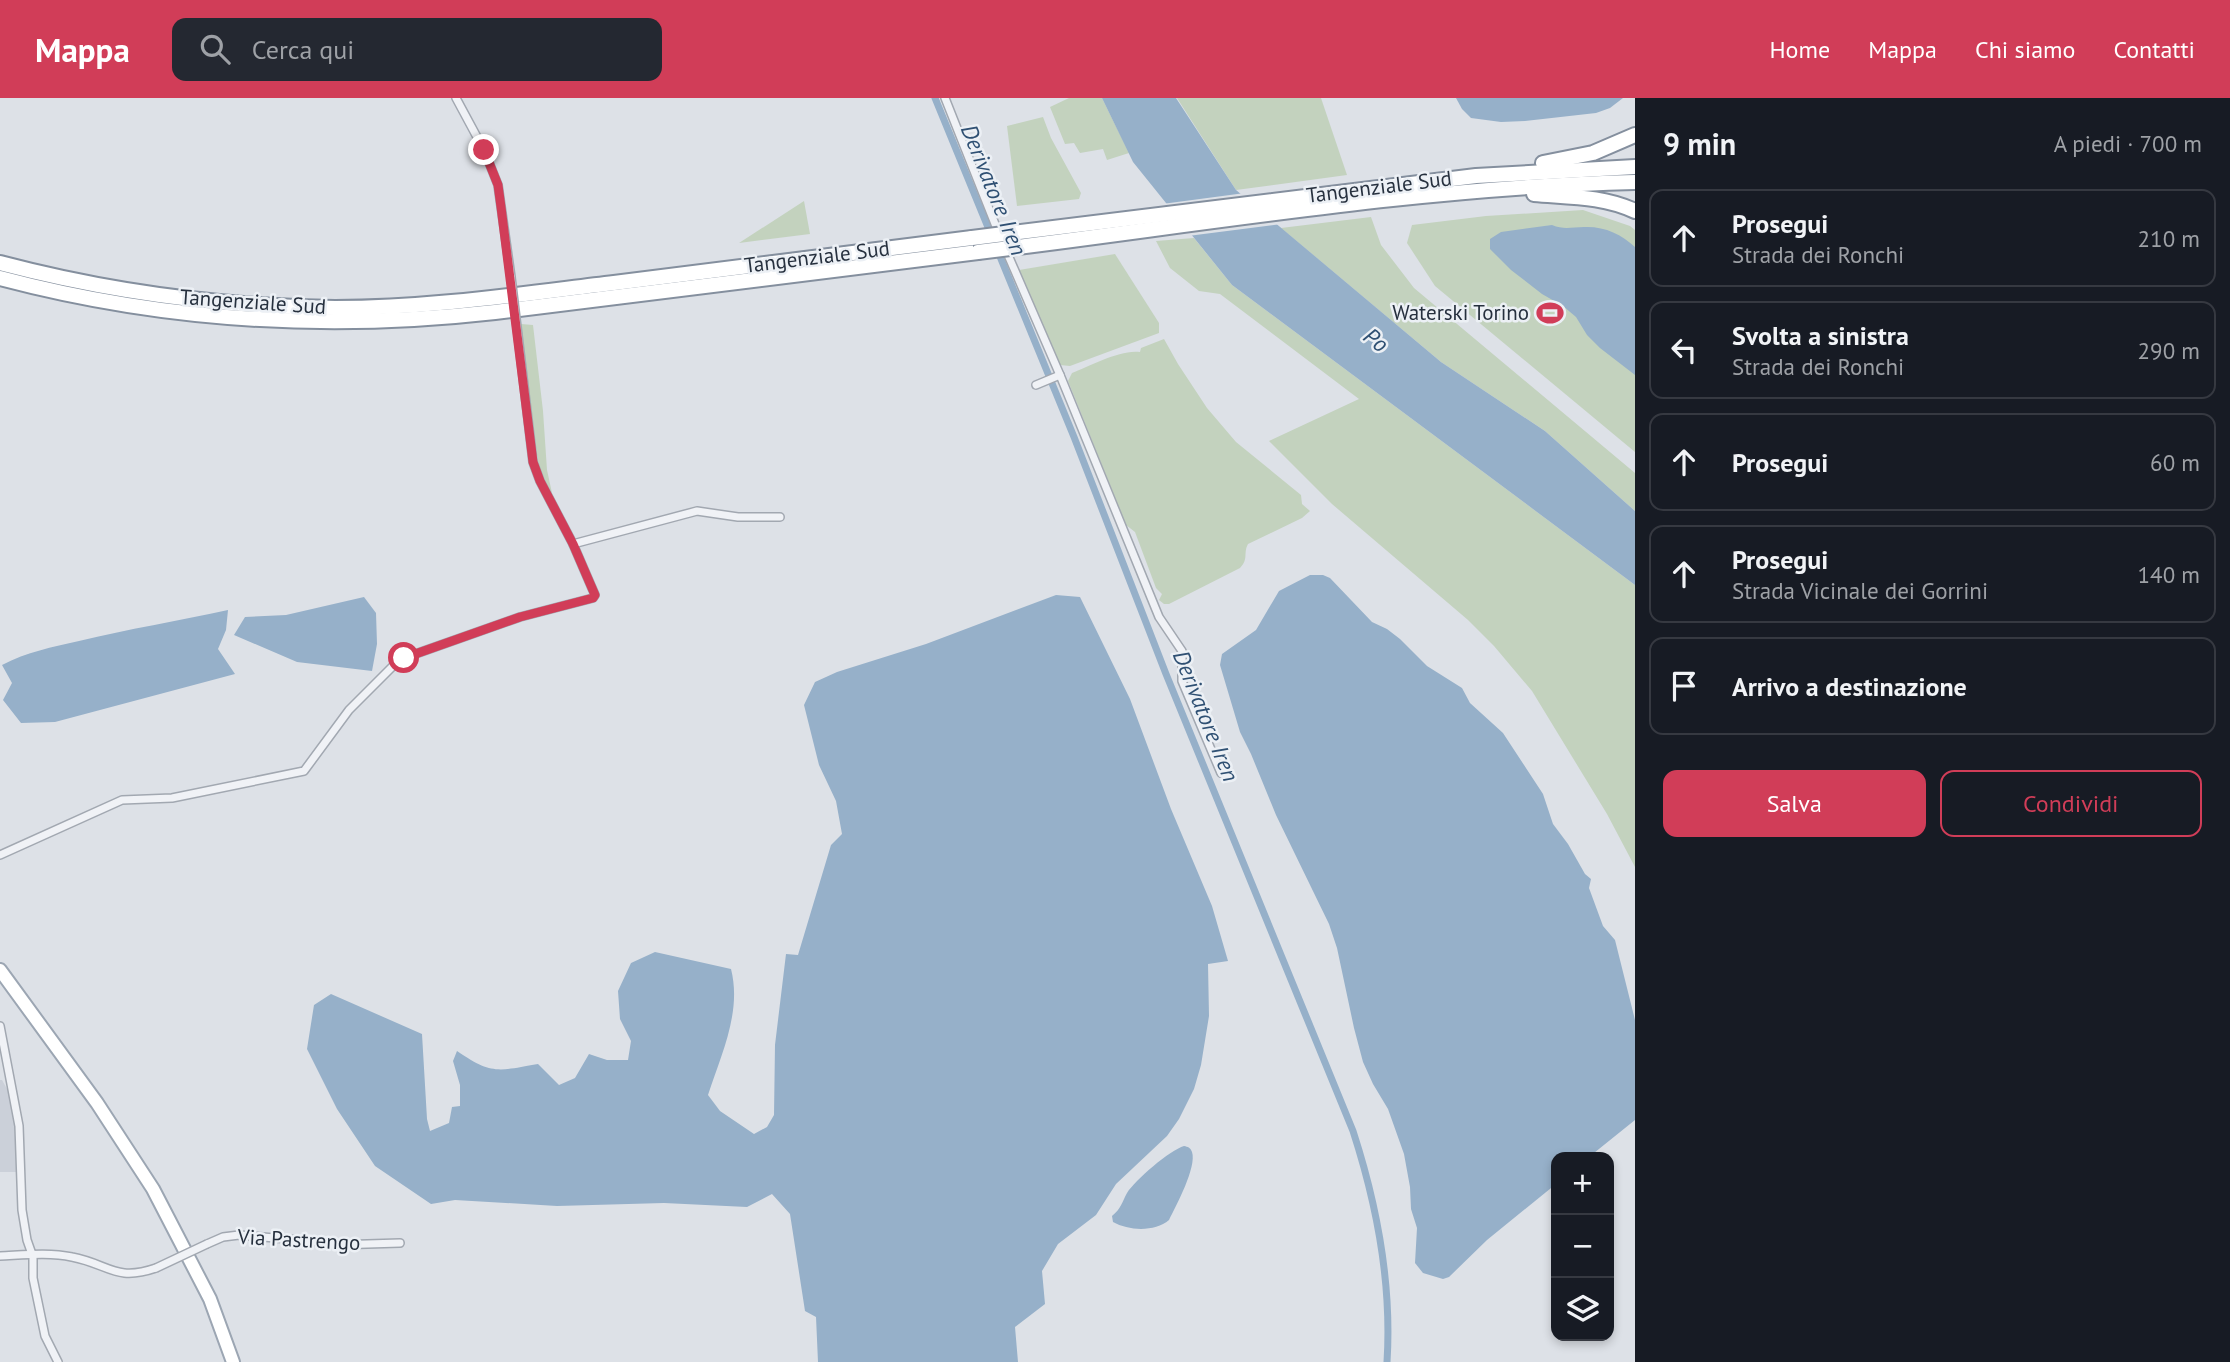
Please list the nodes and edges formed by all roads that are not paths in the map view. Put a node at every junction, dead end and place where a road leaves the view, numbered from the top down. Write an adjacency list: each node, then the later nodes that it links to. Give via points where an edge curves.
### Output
1 (456, 98): 18 (street, bridge, via 498,185 533,462)
2 (945, 98): 15 (street)
3 (1635, 135): 6 (highway, via 1575,158 1500,167)
4 (1635, 167): 6 (highway, Tangenziale Sud, via 1529,172)
5 (1635, 182): 6 (highway, Tangenziale Sud)
6 (1453, 186): 8 (highway, Tangenziale Sud); 9 (highway)
7 (1635, 191): 9 (highway)
8 (1381, 194): 11 (highway, Tangenziale Sud, via 1093,237); 11 (highway, Tangenziale Sud, via 1086,223)
9 (1534, 194): 10 (highway, via 1596,198)
10 (1635, 211)
11 (1007, 241): 12 (highway, Tangenziale Sud, bridge)
12 (975, 245): 13 (highway, Tangenziale Sud, via 384,307 200,300 86,284); 14 (highway, Tangenziale Sud, via 495,312 376,321 260,320 166,311)
13 (0, 263)
14 (0, 278)
15 (1060, 375): 16 (street); 19 (street, via 1159,617 1182,651 1182,681)
16 (1036, 384)
17 (780, 517): 18 (street, via 697,511)
18 (573, 544): 20 (street, via 593,598 520,617 404,658 349,710 304,771 172,798 122,800)
19 (1221, 773)
20 (0, 855)
21 (0, 970): 27 (main road, via 153,1189 210,1300)
22 (0, 1026): 24 (street, via 19,1126 22,1210)
23 (400, 1243): 24 (street, Via Pastrengo, bridge, via 335,1245 223,1237 137,1275 71,1257)
24 (31, 1255): 25 (street, Via Pastrengo); 26 (street, via 45,1336)
25 (0, 1256)
26 (58, 1362)
27 (233, 1362)

